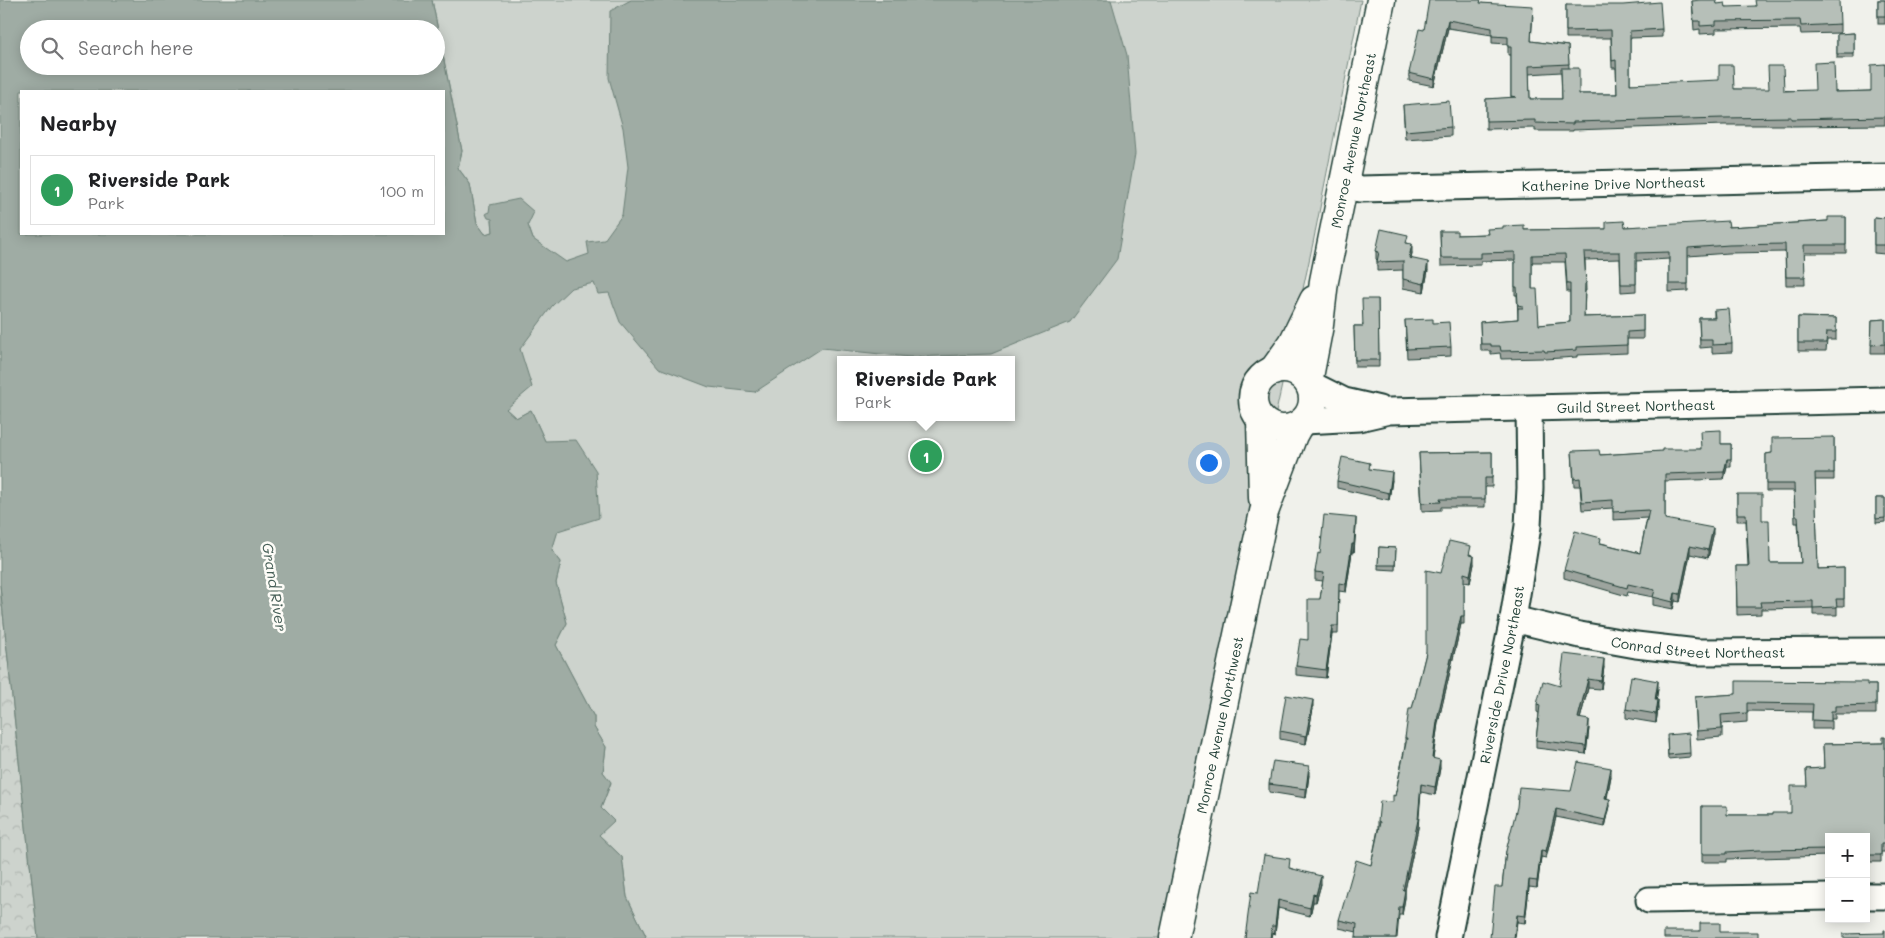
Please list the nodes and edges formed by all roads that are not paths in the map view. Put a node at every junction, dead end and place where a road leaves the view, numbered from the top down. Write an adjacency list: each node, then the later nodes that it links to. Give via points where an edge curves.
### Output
1 (1381, 0): 3 (main road, Monroe Avenue Northeast)
2 (1885, 177): 3 (street, Katherine Drive Northeast, via 1360,189)
3 (1343, 185): 4 (main road, Monroe Avenue Northeast)
4 (1324, 281): 5 (main road, Monroe Avenue Northeast, via 1292,343); 6 (main road, Monroe Avenue Northeast)
5 (1272, 370): 6 (main road, via 1290,369); 10 (main road, via 1265,374 1254,390 1254,408)
6 (1309, 383): 9 (street, Guild Street Northeast, via 1344,401); 11 (main road, via 1314,404 1311,413)
7 (1885, 400): 8 (street, Guild Street Northeast)
8 (1529, 409): 9 (street, Guild Street Northeast); 13 (street, Riverside Drive Northeast, via 1528,526)
9 (1389, 412): 11 (street, Guild Street Northeast)
10 (1261, 420): 11 (main road, via 1278,429 1288,429); 12 (main road, Monroe Avenue Northwest)
11 (1301, 423): 12 (main road, Monroe Avenue Northwest, via 1293,435)
12 (1264, 512): 19 (main road, Monroe Avenue Northwest)
13 (1513, 619): 14 (street, Conrad Street Northeast, via 1580,635 1697,652); 20 (street, Riverside Drive Northeast)
14 (1885, 651)
15 (1870, 896): 16 (street)
16 (1885, 896)
17 (1825, 897): 18 (street)
18 (1649, 900)
19 (1174, 938)
20 (1448, 938)

